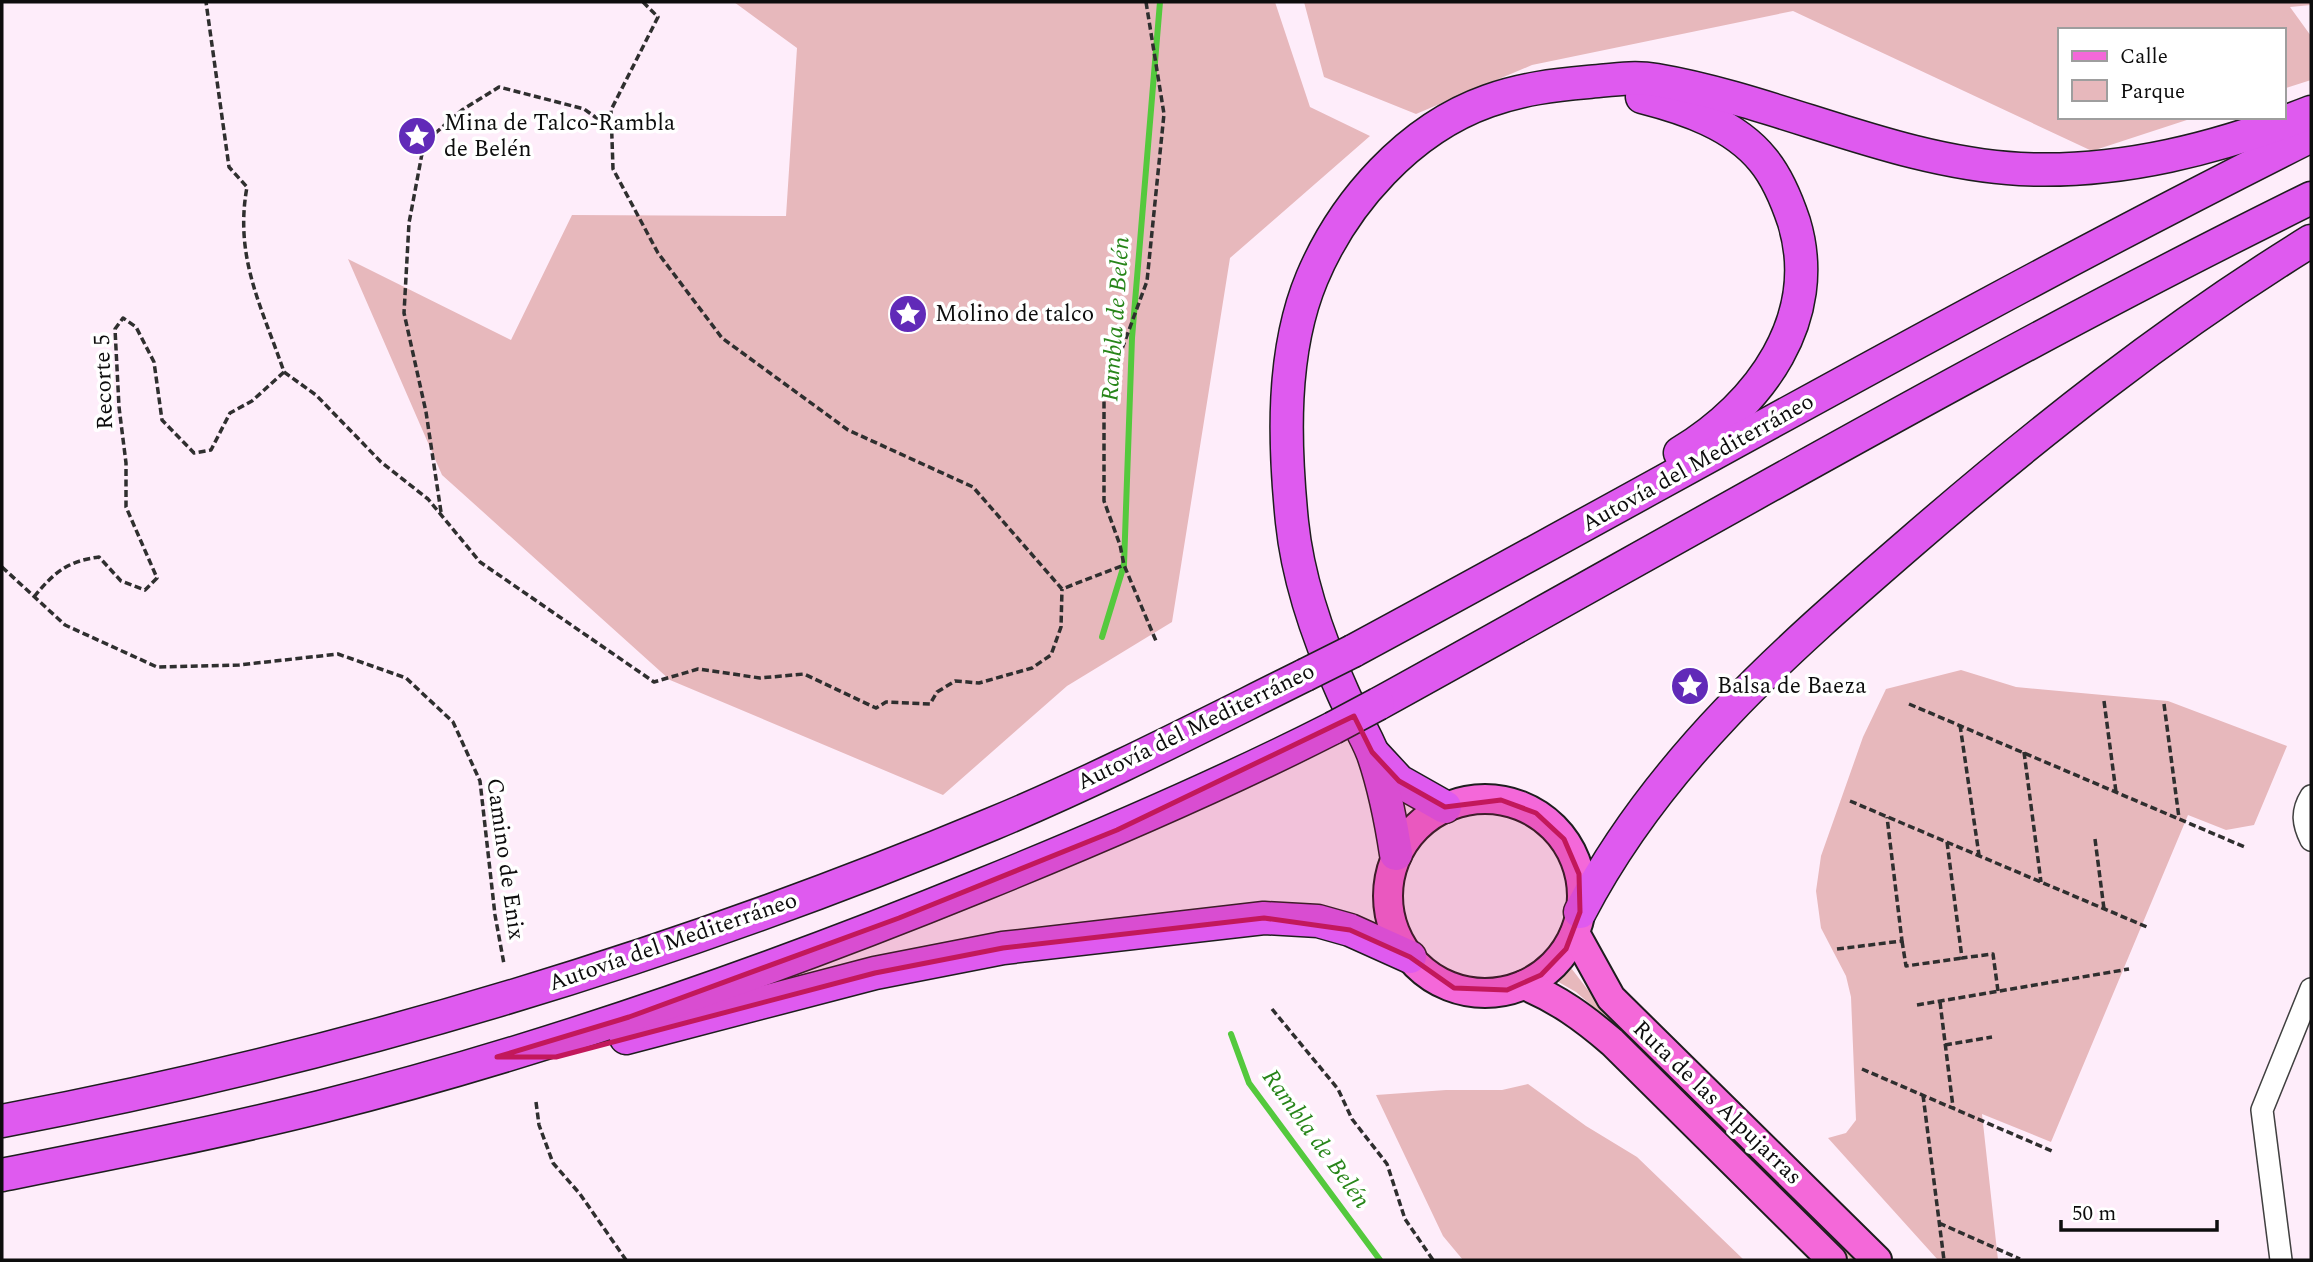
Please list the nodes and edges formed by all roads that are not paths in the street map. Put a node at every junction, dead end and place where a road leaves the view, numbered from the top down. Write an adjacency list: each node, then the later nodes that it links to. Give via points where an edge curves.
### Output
1 (1587, 82): 2 (highway, via 1651,79 1875,142 2021,169 2109,165 2180,155); 6 (highway, via 1680,107 1742,141 1763,160 1786,197 1801,247 1802,289 1789,333 1763,381 1700,442 1666,462); 7 (highway, via 1542,86 1486,101 1437,127 1400,155 1367,189 1338,226 1311,280 1294,341 1290,380 1287,442 1292,523 1299,570 1314,614 1342,692)
2 (2311, 112)
3 (2311, 136): 6 (highway, Autovía del Mediterráneo, via 1924,337)
4 (2311, 198): 16 (highway, bridge, via 2133,285 1968,374 1333,728 1117,830 899,918 629,1017)
5 (2311, 241): 12 (highway, via 2116,373 2011,455 1759,679 1628,829)
6 (1632, 500): 17 (highway, Autovía del Mediterráneo, bridge, via 1305,675 995,823 812,896 447,1017 274,1063)
7 (1372, 752): 9 (highway, via 1399,781); 11 (highway)
8 (2311, 796): 10 (lane, via 2303,825)
9 (1445, 807): 11 (main road, via 1417,826); 12 (main road, via 1501,800 1527,809 1551,825 1564,839 1579,874)
10 (2311, 840)
11 (1396, 854): 13 (main road, via 1389,874 1390,918)
12 (1578, 922): 14 (main road, via 1555,964); 20 (main road, Ruta de las Alpujarras, via 1611,998)
13 (1409, 957): 14 (main road, via 1437,981 1462,990 1489,993); 16 (highway, via 1318,921 1264,918 1003,948 876,974 556,1057)
14 (1524, 985): 19 (main road, Ruta de las Alpujarras, via 1573,1010 1612,1042)
15 (2309, 997): 21 (lane, via 2262,1110)
16 (497, 1057): 18 (highway, via 256,1122)
17 (2, 1121)
18 (2, 1175)
19 (1832, 1260)
20 (1877, 1260)
21 (2281, 1260)

